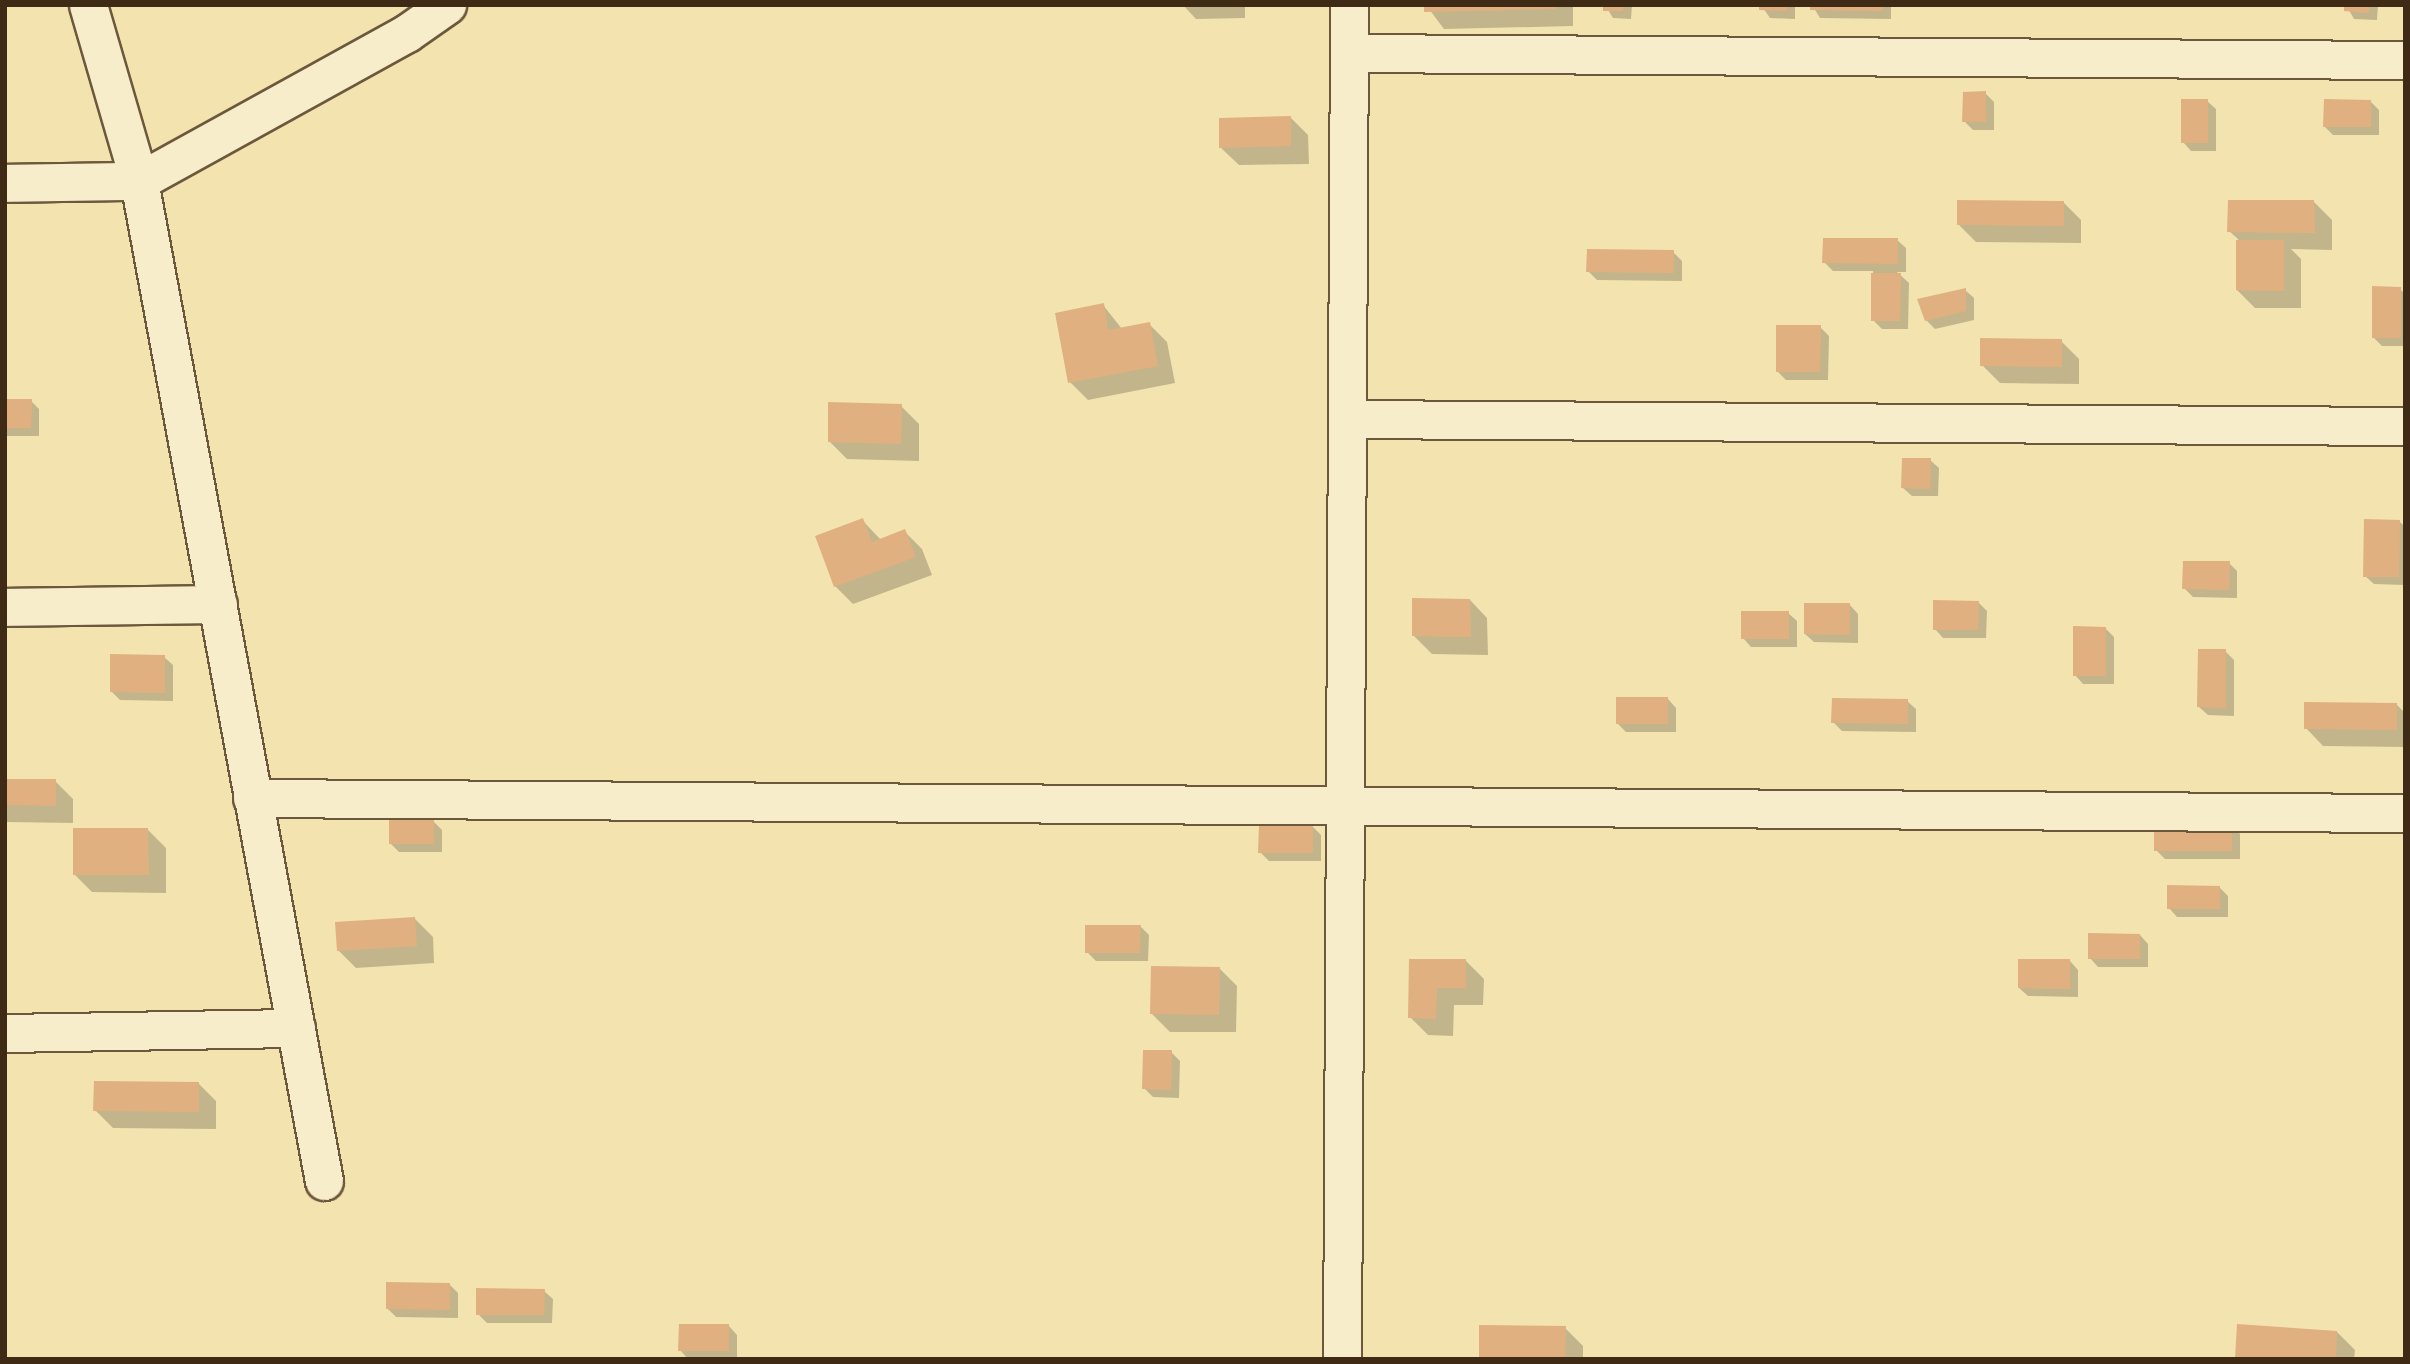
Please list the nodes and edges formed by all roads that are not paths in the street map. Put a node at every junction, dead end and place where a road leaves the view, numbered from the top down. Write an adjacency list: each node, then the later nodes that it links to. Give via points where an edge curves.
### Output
1 (88, 5): 6 (street)
2 (447, 5): 6 (street, via 407,33)
3 (1349, 5): 4 (street)
4 (1349, 53): 5 (street); 8 (street)
5 (2405, 60)
6 (139, 181): 7 (street); 10 (street)
7 (5, 183)
8 (1347, 419): 9 (street); 13 (street)
9 (2405, 426)
10 (218, 604): 11 (street); 12 (street)
11 (5, 607)
12 (252, 798): 13 (street); 15 (street)
13 (1345, 805): 14 (street); 18 (street)
14 (2405, 813)
15 (296, 1028): 16 (street); 17 (street)
16 (5, 1033)
17 (324, 1181)
18 (1342, 1359)

